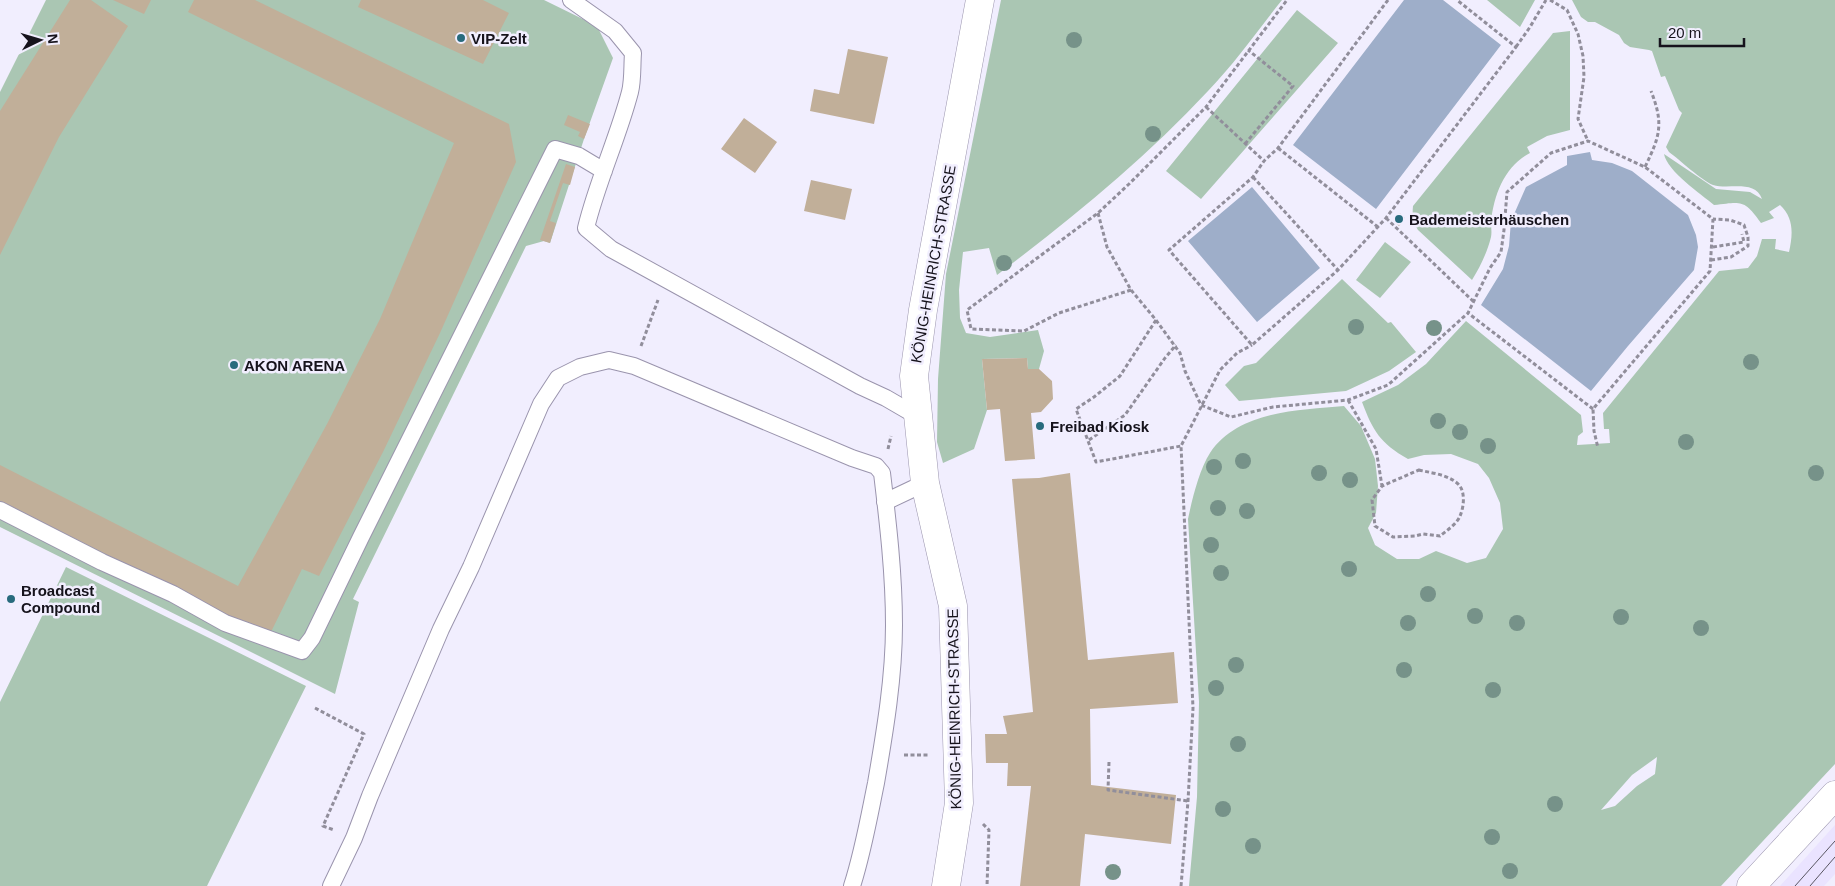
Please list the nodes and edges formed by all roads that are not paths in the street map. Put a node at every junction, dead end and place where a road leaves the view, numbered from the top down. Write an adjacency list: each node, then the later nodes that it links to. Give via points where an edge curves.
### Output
1 (571, 0): 3 (lane, via 614,31 633,53 631,90)
2 (980, 0): 4 (street, KÖNIG-HEINRICH-STRASSE, via 923,310 914,376)
3 (604, 172): 4 (lane, via 586,228 611,249); 7 (lane, via 579,156 555,149 312,638 302,651 225,624 174,594)
4 (917, 416): 5 (street, KÖNIG-HEINRICH-STRASSE)
5 (925, 483): 6 (lane); 11 (street, KÖNIG-HEINRICH-STRASSE, via 953,606 959,803)
6 (885, 502): 9 (lane, via 882,474 876,466 634,366 609,360 580,367 558,378 541,404); 10 (lane, via 894,625 890,680 881,754 866,834)
7 (0, 510)
8 (1835, 795): 12 (street)
9 (331, 886)
10 (852, 886)
11 (946, 886)
12 (1751, 886)

